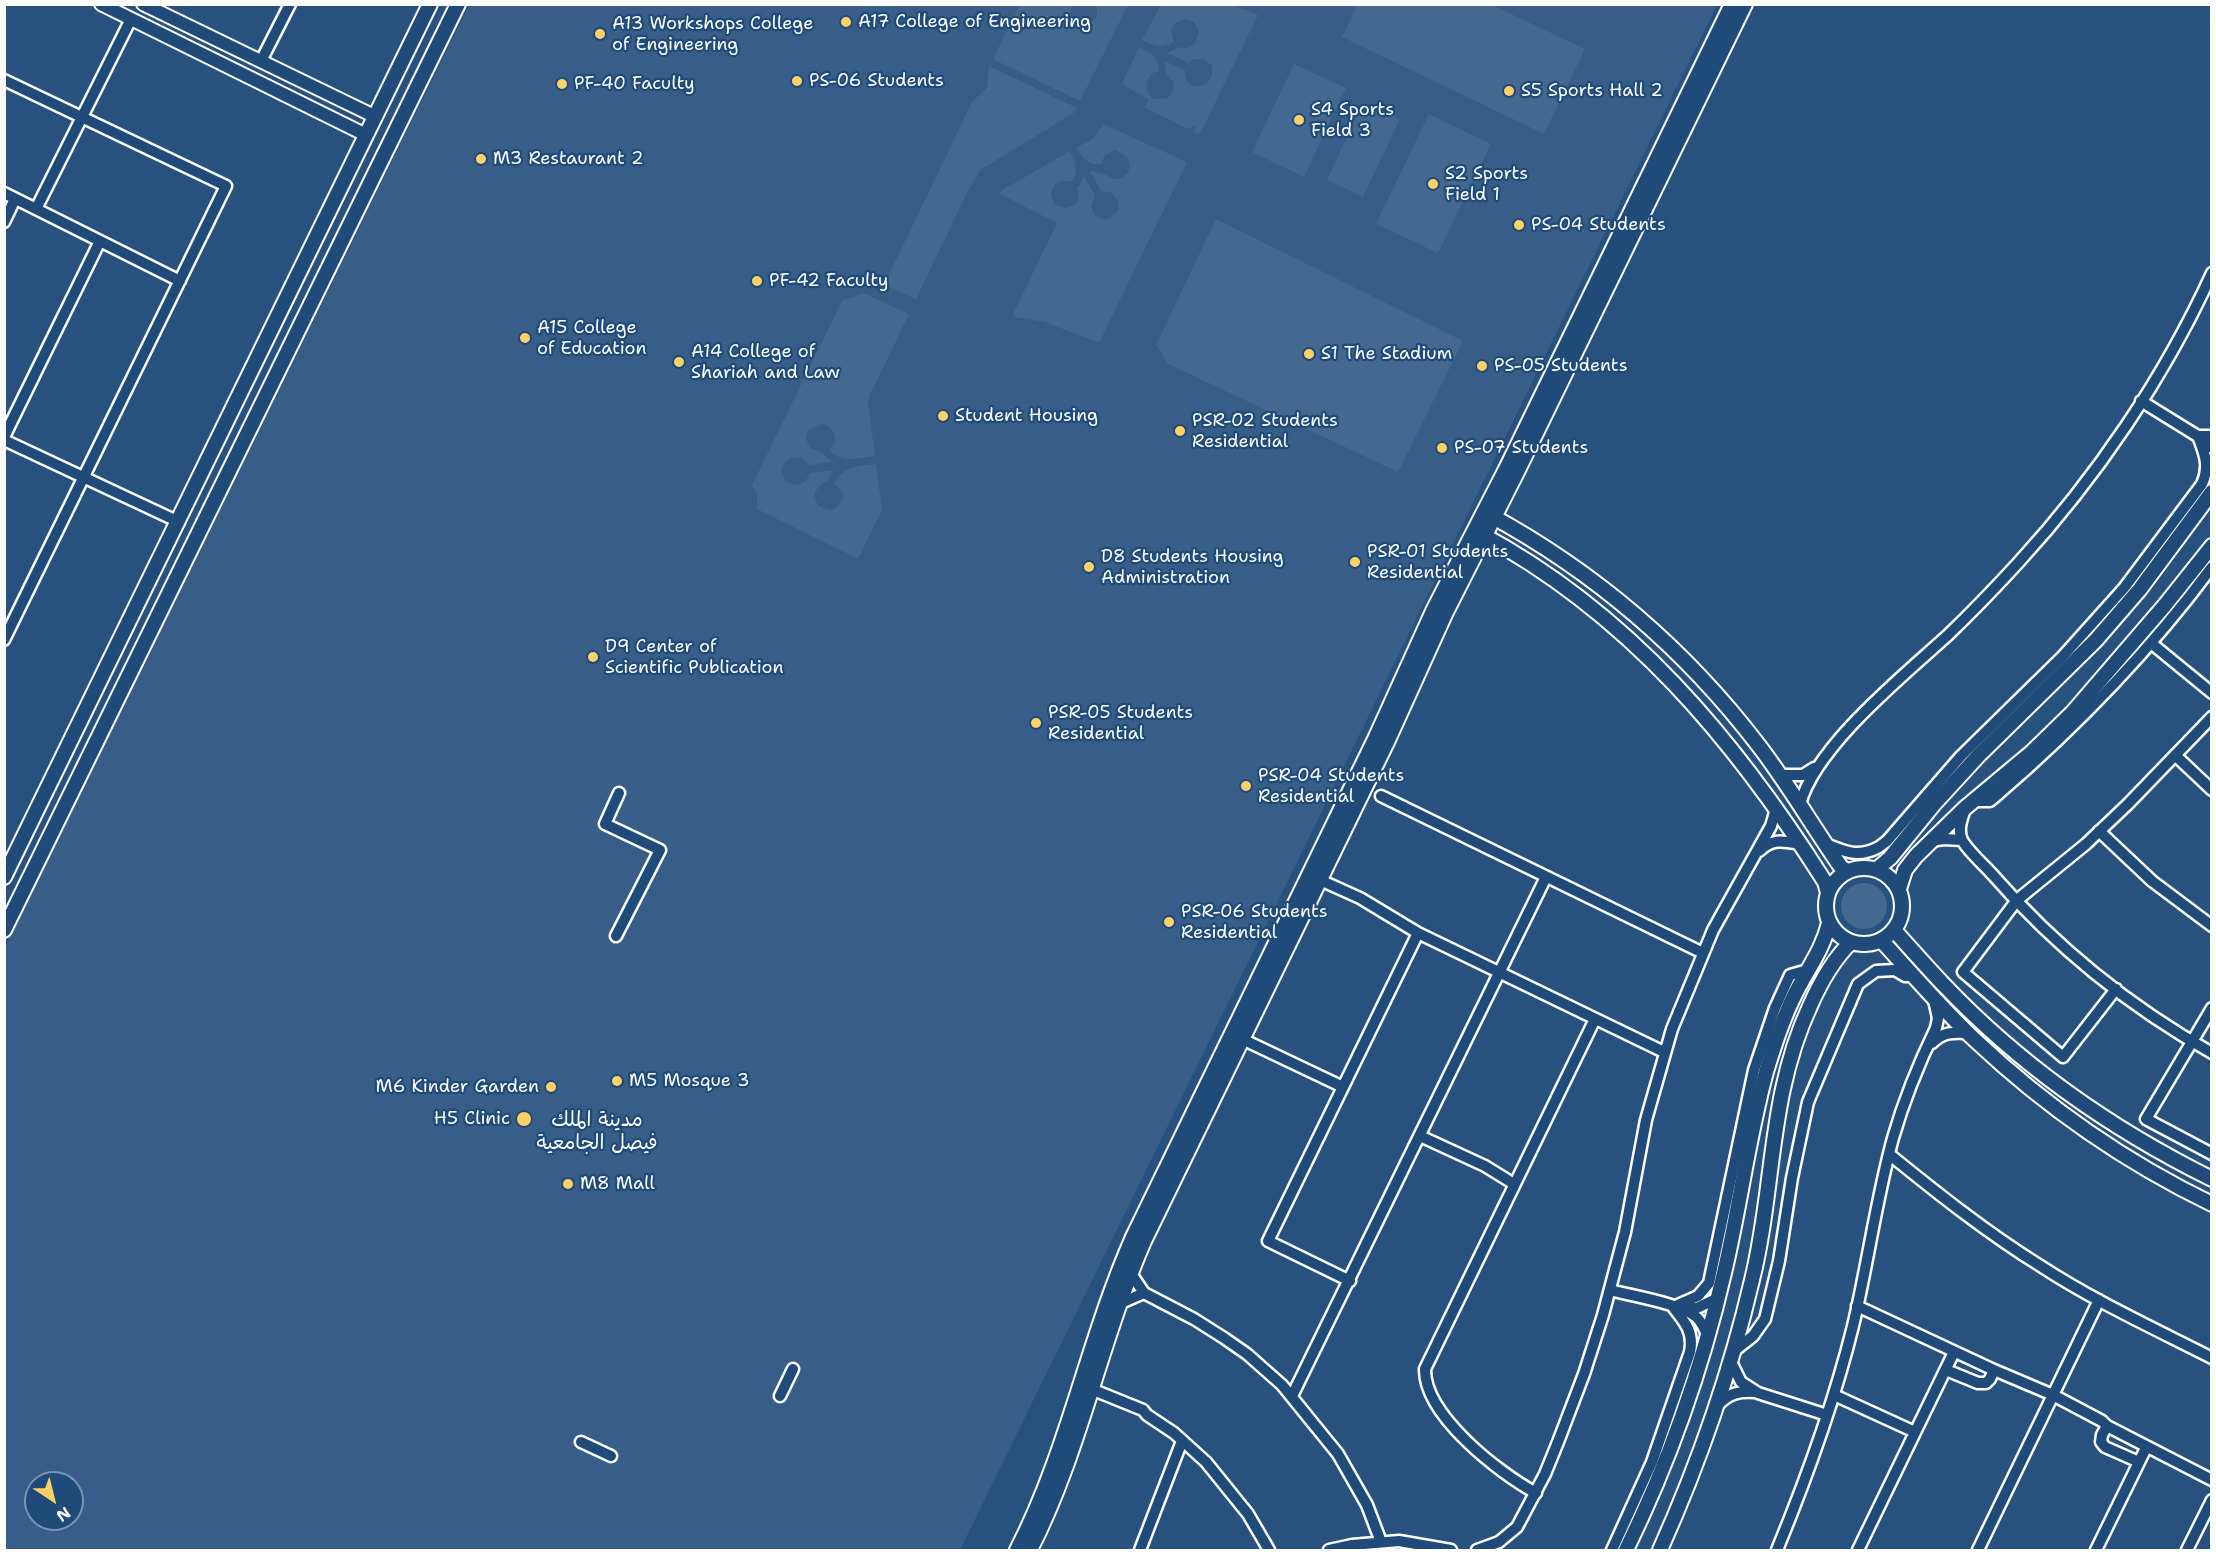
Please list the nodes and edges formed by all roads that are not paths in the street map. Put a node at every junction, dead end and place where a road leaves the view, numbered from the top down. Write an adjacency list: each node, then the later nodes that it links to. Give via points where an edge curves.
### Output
1 (101, 4): 8 (street)
2 (143, 4): 9 (street)
3 (290, 4): 9 (street)
4 (430, 4): 11 (main road)
5 (458, 4): 13 (main road)
6 (1732, 4): 28 (main road)
7 (1745, 4): 28 (main road)
8 (130, 18): 12 (street); 14 (street)
9 (261, 62): 11 (street)
10 (4, 80): 12 (street)
11 (374, 116): 13 (main road); 14 (main road)
12 (82, 117): 18 (street); 22 (street, via 226,186)
13 (397, 127): 15 (main road)
14 (366, 135): 15 (main road); 29 (main road)
15 (388, 145): 64 (main road)
16 (4, 193): 17 (street)
17 (15, 199): 18 (street); 19 (street)
18 (36, 209): 20 (street)
19 (4, 222)
20 (100, 241): 22 (street); 24 (street)
21 (2211, 273): 23 (street)
22 (180, 281): 26 (street)
23 (2140, 401): 25 (street); 38 (street, via 2074,496 2018,563 1868,710)
24 (4, 439): 26 (street)
25 (2207, 441): 52 (street, via 2202,484 2124,588 2023,697 1955,762 1887,841 1861,854 1849,854)
26 (84, 477): 29 (street); 33 (street)
27 (2211, 492): 54 (main road, via 2140,589 2096,640 1979,755)
28 (1489, 514): 30 (main road); 39 (main road, via 1564,559 1651,627 1711,688)
29 (179, 522): 56 (main road)
30 (1479, 533): 45 (main road, via 1551,578 1636,644 1709,720); 58 (main road); 126 (main road, via 1434,609 1133,1237 1113,1282 1052,1472)
31 (2211, 546): 44 (main road, via 2072,713)
32 (2211, 567): 34 (street)
33 (4, 640)
34 (2151, 643): 35 (street); 44 (street, via 2086,714 2029,767 1989,801)
35 (2211, 693)
36 (2211, 717): 37 (street)
37 (2176, 756): 40 (street); 46 (street)
38 (1817, 767): 39 (street, via 1803,774); 43 (street)
39 (1780, 775): 43 (main road)
40 (2211, 790)
41 (620, 793): 67 (street, via 605,824 660,850)
42 (1381, 796): 57 (street)
43 (1800, 804): 52 (main road)
44 (1969, 805): 49 (street, via 1960,829); 50 (main road)
45 (1776, 809): 47 (street); 51 (main road)
46 (2099, 831): 61 (street); 63 (street, via 2152,881)
47 (1766, 835): 48 (street); 53 (street)
48 (1778, 840): 51 (street); 53 (street)
49 (1962, 840): 50 (street); 61 (street)
50 (1929, 841): 59 (main road, via 1905,870)
51 (1800, 844): 60 (main road)
52 (1825, 844): 55 (main road)
53 (1753, 857): 70 (street)
54 (1877, 869): 55 (main road); 59 (main road)
55 (1847, 871): 60 (main road, via 1835,880)
56 (4, 877)
57 (1546, 877): 70 (street); 72 (street)
58 (1320, 880): 66 (street, via 1360,898); 79 (main road)
59 (1899, 889): 65 (main road, via 1902,911)
60 (1828, 893): 62 (main road)
61 (2017, 900): 74 (street, via 2082,963); 74 (street, via 1963,972 2063,1057)
62 (1829, 923): 69 (main road); 71 (main road, via 1825,942)
63 (2211, 926)
64 (4, 930)
65 (1894, 930): 68 (main road); 88 (main road, via 1944,985 2052,1080 2125,1131)
66 (1418, 933): 72 (street); 84 (street)
67 (615, 936)
68 (1881, 940): 69 (main road); 73 (main road)
69 (1851, 942): 102 (main road, via 1838,955 1814,996 1787,1067 1776,1115 1765,1217)
70 (1702, 953): 82 (street)
71 (1808, 969): 95 (main road, via 1785,1016 1762,1087); 99 (street, via 1790,975 1764,1037 1709,1283 1698,1296)
72 (1500, 973): 77 (street); 85 (street)
73 (1914, 976): 75 (main road); 102 (street, via 1895,970 1876,971 1858,984 1808,1102 1765,1319)
74 (2116, 989): 80 (street)
75 (1933, 997): 78 (main road); 81 (street, via 1938,1018)
76 (2211, 1008): 80 (street)
77 (1595, 1019): 82 (street); 89 (street)
78 (1968, 1033): 81 (street, via 1940,1035); 90 (main road, via 2056,1108 2136,1163)
79 (1242, 1039): 84 (street); 91 (main road)
80 (2192, 1041): 83 (street); 87 (street, via 2146,1119)
81 (1927, 1047): 86 (street)
82 (1664, 1052): 93 (street)
83 (2211, 1053)
84 (1343, 1087): 92 (street, via 1268,1241)
85 (1420, 1136): 89 (street); 92 (street)
86 (1889, 1154): 96 (street, via 2008,1245); 98 (street)
87 (2211, 1154)
88 (2211, 1179)
89 (1514, 1184): 123 (street, via 1431,1355 1425,1378 1435,1401 1474,1449 1501,1472)
90 (2211, 1204)
91 (1130, 1272): 94 (street); 97 (main road)
92 (1350, 1281): 112 (street)
93 (1610, 1290): 99 (street); 123 (street, via 1576,1396)
94 (1144, 1293): 97 (street); 112 (street, via 1194,1319 1247,1354)
95 (1718, 1298): 99 (street, via 1697,1308); 100 (main road)
96 (2099, 1300): 103 (street); 110 (street)
97 (1119, 1304): 107 (main road)
98 (1857, 1306): 101 (street); 109 (street)
99 (1676, 1307): 100 (street, via 1695,1316); 133 (street, via 1690,1331 1690,1352 1652,1462)
100 (1708, 1336): 134 (main road, via 1672,1445)
101 (1954, 1352): 105 (street); 106 (street)
102 (1733, 1356): 108 (street, via 1741,1382); 113 (main road)
103 (2211, 1358)
104 (793, 1369): 111 (street)
105 (1946, 1370): 106 (street, via 1986,1383); 116 (street)
106 (1994, 1370): 110 (street)
107 (1091, 1389): 117 (street, via 1143,1410); 127 (main road, via 1063,1476)
108 (1758, 1393): 113 (street, via 1731,1394); 114 (street)
109 (1834, 1395): 114 (street); 116 (street)
110 (2053, 1395): 115 (street); 138 (street)
111 (780, 1396)
112 (1292, 1396): 125 (street, via 1338,1454 1367,1505)
113 (1718, 1406): 135 (main road)
114 (1827, 1415): 136 (street)
115 (2107, 1426): 119 (street); 121 (street, via 2102,1435 2105,1447)
116 (1915, 1432): 137 (street)
117 (1182, 1441): 128 (street); 129 (street, via 1238,1500)
118 (581, 1442): 120 (street)
119 (2146, 1448): 121 (street); 122 (street)
120 (611, 1456)
121 (2139, 1462): 139 (street)
122 (2211, 1480)
123 (1536, 1493): 132 (street, via 1511,1533)
124 (2211, 1500): 140 (street)
125 (1381, 1542): 130 (street); 131 (street, via 1411,1542)
126 (1017, 1551)
127 (1030, 1551)
128 (1140, 1551)
129 (1269, 1551)
130 (1329, 1551)
131 (1451, 1551)
132 (1477, 1551)
133 (1612, 1551)
134 (1626, 1551)
135 (1660, 1551)
136 (1777, 1551)
137 (1858, 1551)
138 (1978, 1551)
139 (2096, 1551)
140 (2187, 1551)

